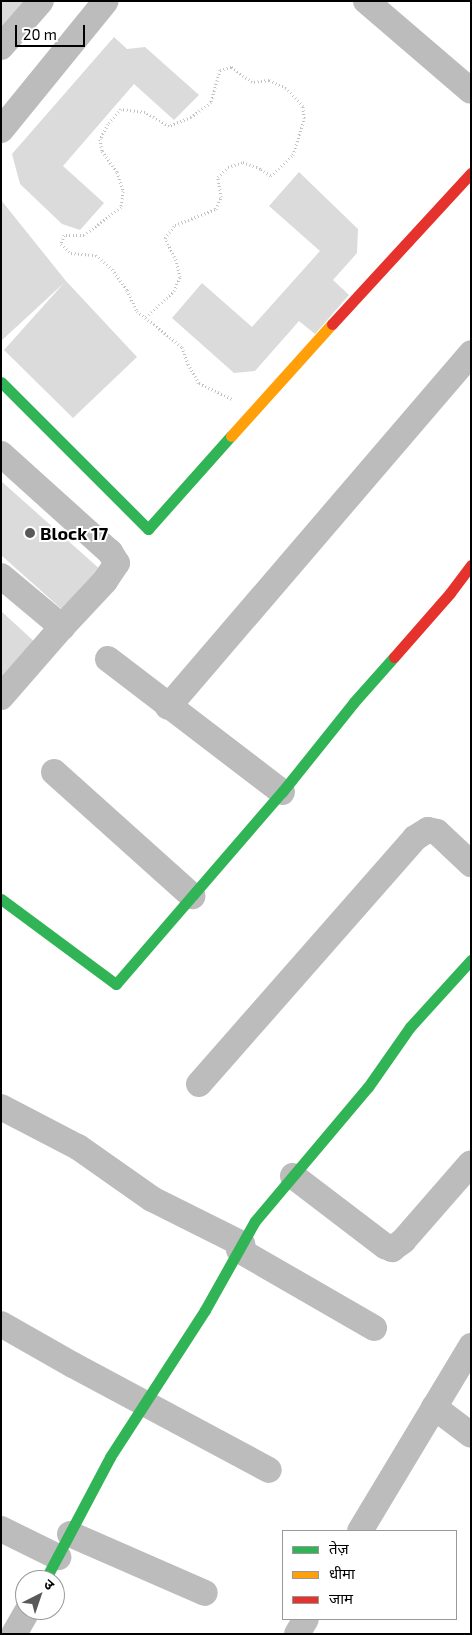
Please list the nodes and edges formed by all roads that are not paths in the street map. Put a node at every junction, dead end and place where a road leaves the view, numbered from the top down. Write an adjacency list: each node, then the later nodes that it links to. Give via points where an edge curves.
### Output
1 (41, 1): 4 (street)
2 (106, 1): 6 (street)
3 (366, 1): 5 (street)
4 (1, 47)
5 (471, 91)
6 (1, 130)
7 (471, 173): 9 (street, via 148,529)
8 (471, 353): 16 (street)
9 (1, 382)
10 (1, 454): 13 (street, via 110,552 117,563 105,581)
11 (471, 564): 18 (street)
12 (1, 576): 13 (street)
13 (62, 627): 15 (street)
14 (108, 659): 16 (street)
15 (1, 697)
16 (168, 707): 18 (street)
17 (54, 772): 20 (street)
18 (282, 792): 20 (street)
19 (471, 864): 23 (street, via 437,832 428,830 415,838)
20 (192, 896): 21 (street, via 116,984)
21 (1, 899)
22 (471, 960): 26 (street, via 410,1027 368,1087)
23 (199, 1084)
24 (1, 1107): 27 (street, via 78,1146 152,1199)
25 (471, 1163): 26 (street, via 403,1241 392,1249)
26 (293, 1176): 27 (street, via 255,1221)
27 (240, 1247): 29 (street); 31 (street, via 205,1310)
28 (1, 1324): 31 (street)
29 (374, 1328)
30 (471, 1346): 32 (street)
31 (145, 1404): 34 (street); 37 (street, via 110,1457)
32 (434, 1407): 33 (street); 36 (street)
33 (471, 1434)
34 (269, 1470)
35 (1, 1529): 38 (street)
36 (361, 1530)
37 (70, 1534): 38 (street); 40 (street)
38 (58, 1557): 39 (street)
39 (51, 1570)
40 (205, 1593)
41 (22, 1620): 43 (street)
42 (305, 1620): 44 (street)
43 (14, 1634)
44 (297, 1634)

